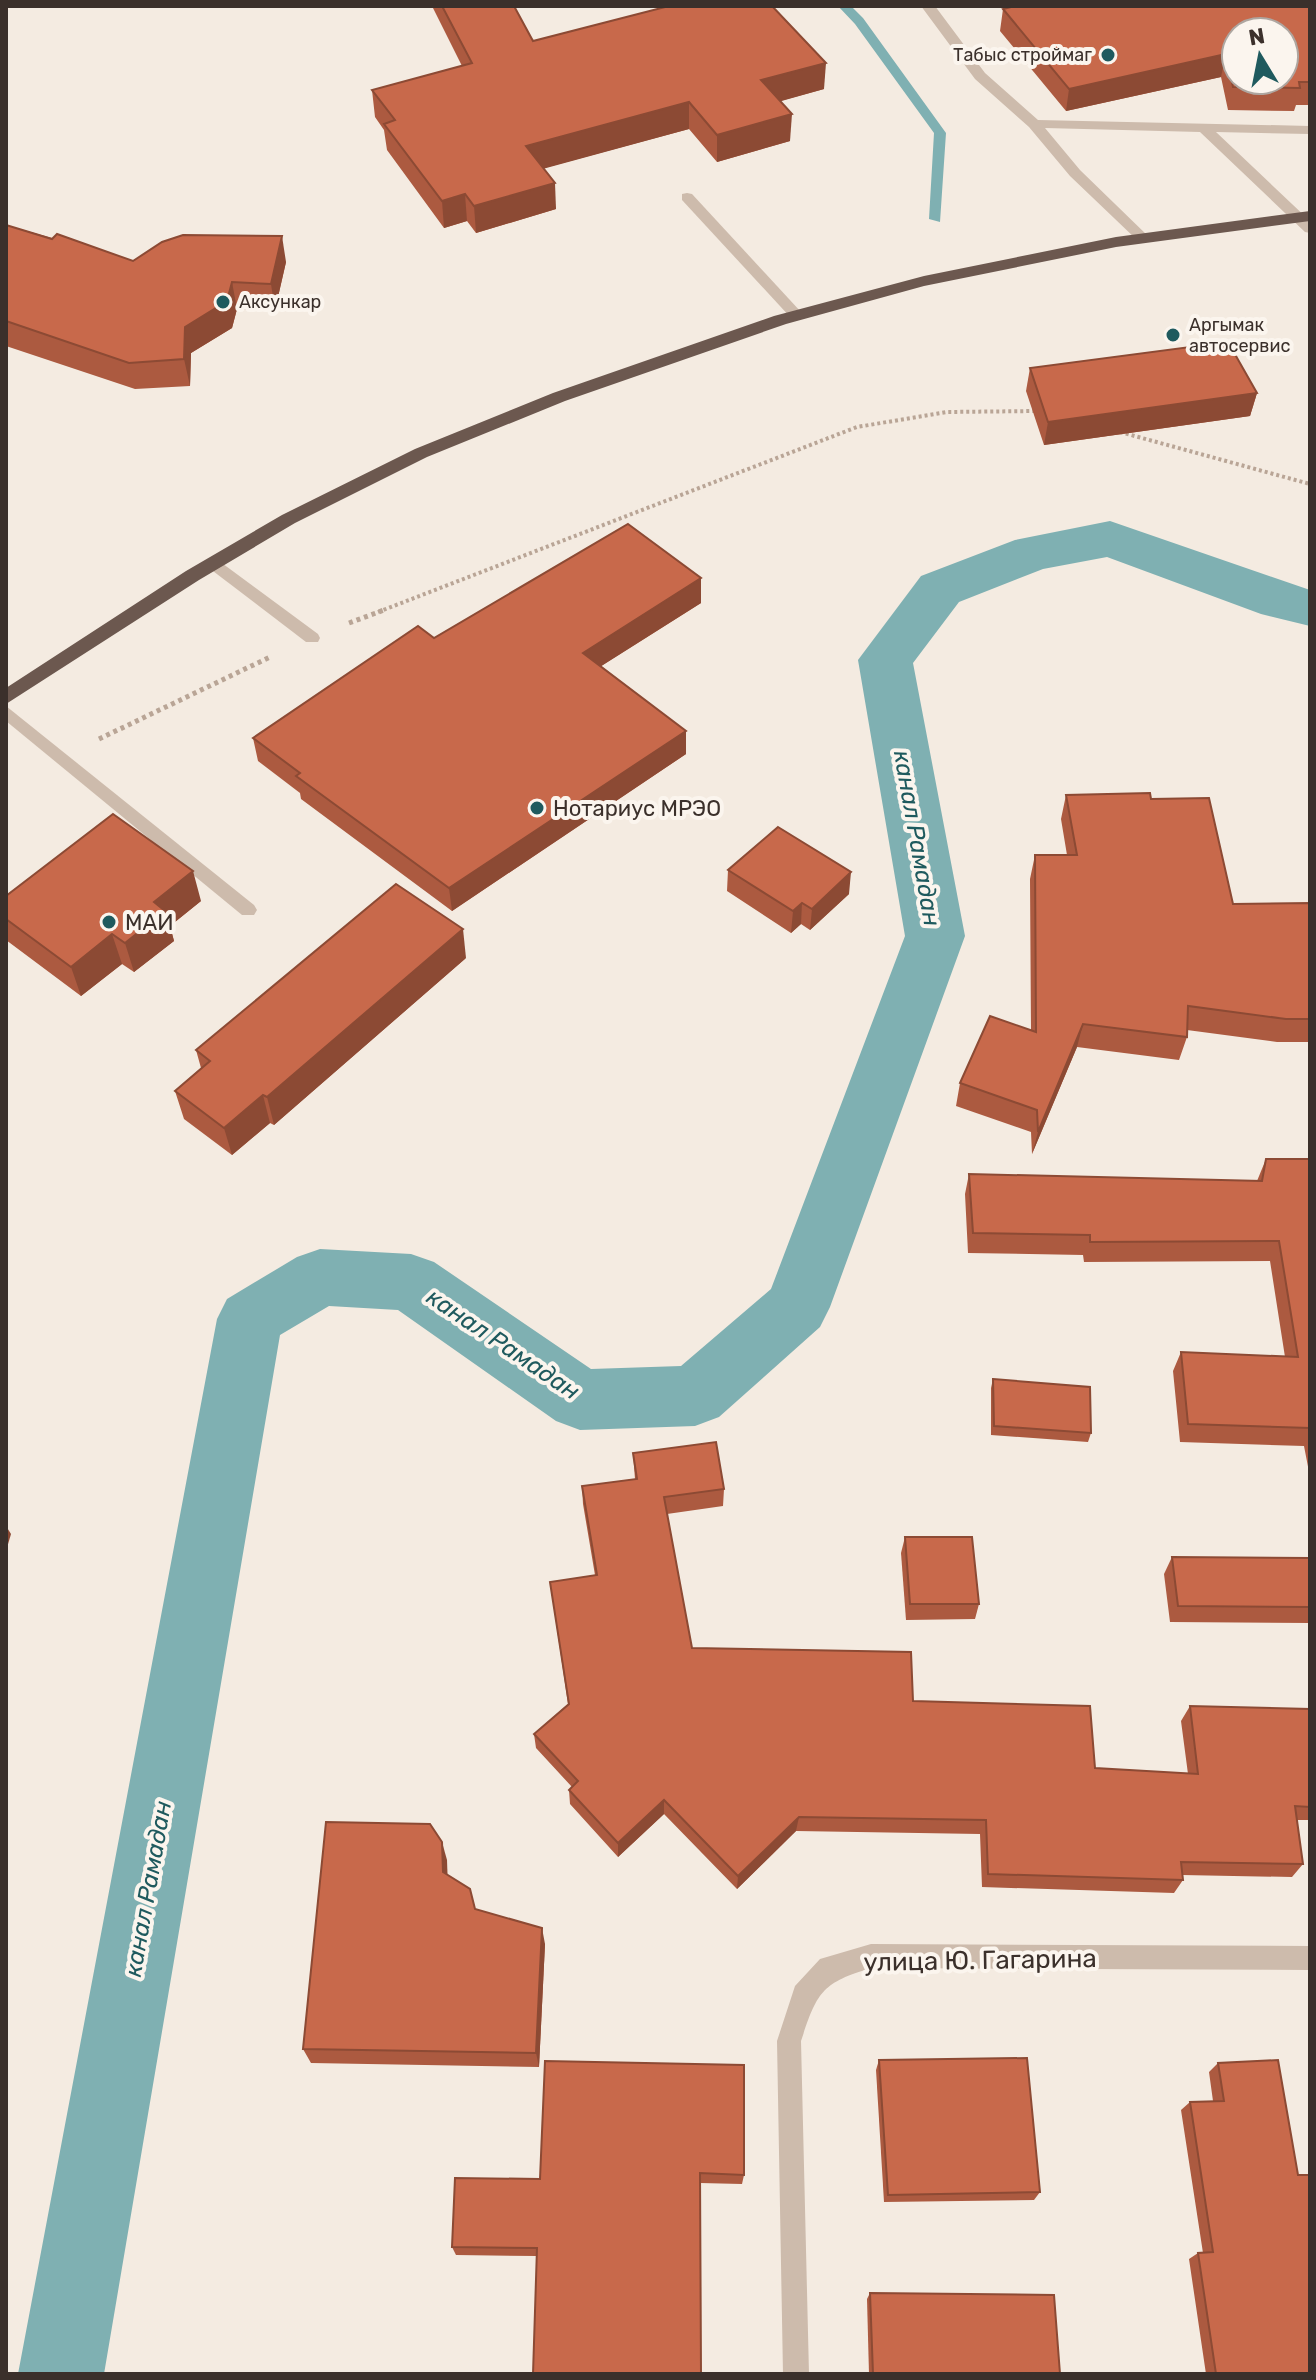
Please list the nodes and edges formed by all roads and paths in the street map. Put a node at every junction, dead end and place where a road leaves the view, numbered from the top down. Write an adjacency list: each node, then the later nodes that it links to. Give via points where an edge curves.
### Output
1 (928, 6): 2 (street, via 980,76)
2 (1034, 124): 3 (street); 7 (street, via 1075,173)
3 (1203, 127): 4 (street); 6 (street)
4 (1310, 130)
5 (687, 197): 8 (street)
6 (1306, 220): 7 (highway)
7 (1142, 237): 8 (highway, via 964,270)
8 (796, 315): 12 (highway, via 539,402 386,468)
9 (1045, 412): 13 (path, via 985,408 920,413 857,427)
10 (1118, 432): 11 (path)
11 (1310, 484)
12 (215, 564): 13 (street); 14 (highway)
13 (312, 638): 16 (path)
14 (6, 697)
15 (6, 712): 16 (street)
16 (62, 756): 17 (street)
17 (248, 910)
18 (1310, 1958): 19 (street, улица Ю. Гагарина, via 871,1956 829,1968 804,1995 789,2041)
19 (796, 2374)

